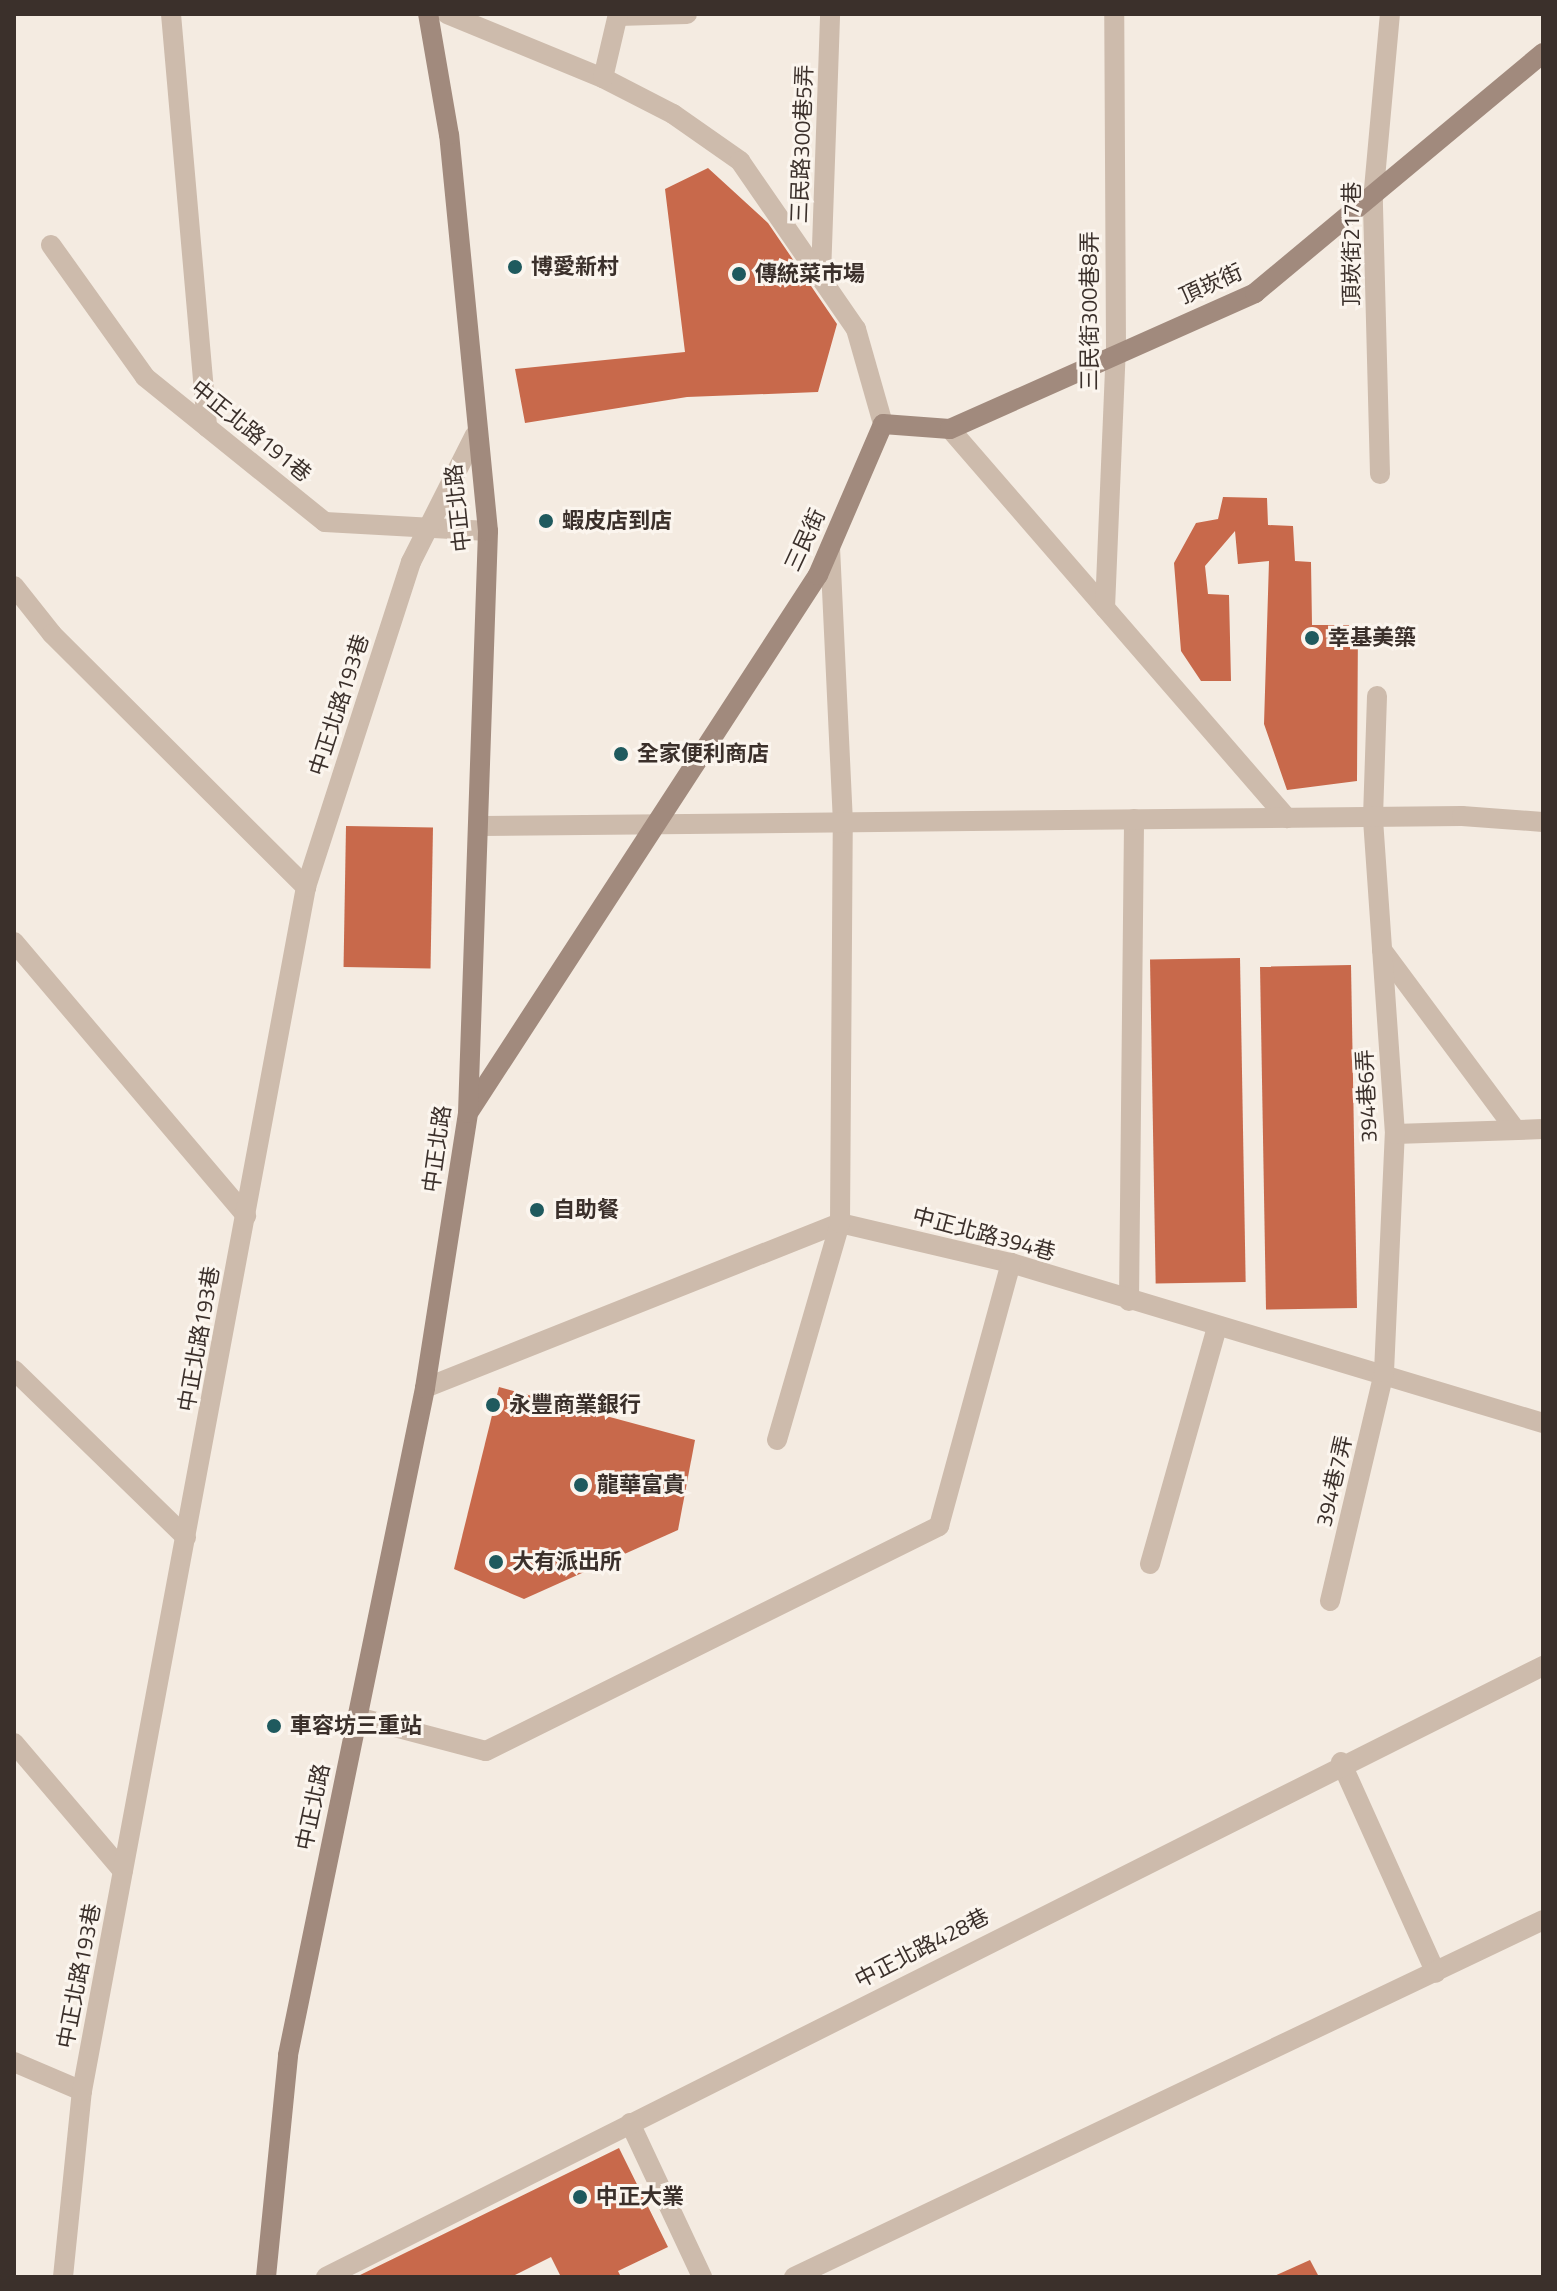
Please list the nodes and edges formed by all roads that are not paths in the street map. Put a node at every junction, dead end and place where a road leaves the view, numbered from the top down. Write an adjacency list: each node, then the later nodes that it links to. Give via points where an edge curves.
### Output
1 (171, 14): 16 (street)
2 (428, 14): 18 (main road, 中正北路, via 449,135)
3 (447, 14): 10 (street)
4 (687, 14): 8 (street)
5 (830, 14): 13 (street, 三民路300巷5弄)
6 (1114, 14): 14 (street, 三民街300巷8弄)
7 (1390, 14): 11 (street, 頂崁街217巷)
8 (618, 15): 10 (street)
9 (1543, 53): 11 (main road, 頂崁街)
10 (603, 78): 13 (street, via 673,114 740,161)
11 (1373, 200): 14 (main road, 頂崁街, via 1255,293); 19 (street, 頂崁街217巷)
12 (51, 245): 16 (street, 中正北路191巷, via 145,377)
13 (821, 275): 15 (street, via 856,329)
14 (1116, 350): 17 (main road, 頂崁街); 24 (street, 三民街300巷8弄)
15 (883, 424): 17 (main road, 頂崁街); 22 (main road, 三民街)
16 (207, 427): 20 (street, 中正北路191巷, via 325,522)
17 (950, 429): 24 (street)
18 (475, 435): 20 (street, 中正北路193巷); 21 (main road, 中正北路)
19 (1380, 474)
20 (431, 526): 21 (street, 中正北路191巷); 33 (street, 中正北路193巷, via 411,562)
21 (488, 531): 32 (main road, 中正北路)
22 (830, 548): 30 (street); 31 (main road, 三民街)
23 (14, 586): 33 (street, via 52,634)
24 (1105, 608): 27 (street)
25 (1377, 696): 26 (street, 394巷6弄)
26 (1373, 817): 27 (street); 29 (street); 35 (street, 394巷6弄)
27 (1287, 818): 28 (street)
28 (1134, 819): 30 (street); 43 (street)
29 (1543, 822)
30 (843, 823): 31 (street); 41 (street)
31 (650, 825): 32 (street); 36 (main road, 三民街)
32 (482, 826): 36 (main road, 中正北路)
33 (306, 887): 40 (street, 中正北路193巷)
34 (14, 942): 40 (street)
35 (1382, 950): 37 (street); 39 (street, 394巷6弄)
36 (468, 1113): 47 (main road, 中正北路)
37 (1515, 1129): 38 (street); 39 (street)
38 (1543, 1129)
39 (1395, 1134): 46 (street, 394巷6弄)
40 (246, 1216): 50 (street, 中正北路193巷)
41 (840, 1223): 42 (street, 中正北路394巷); 47 (street); 49 (street)
42 (1011, 1263): 43 (street, 中正北路394巷); 54 (street, via 939,1526 486,1751)
43 (1129, 1301): 44 (street, 中正北路394巷)
44 (1217, 1327): 46 (street, 中正北路394巷); 51 (street)
45 (14, 1370): 50 (street)
46 (1384, 1372): 48 (street, 中正北路394巷); 52 (street, 394巷7弄)
47 (425, 1388): 54 (main road, 中正北路)
48 (1543, 1423)
49 (777, 1440)
50 (186, 1537): 57 (street, 中正北路193巷)
51 (1150, 1564)
52 (1330, 1601)
53 (1543, 1666): 56 (street, 中正北路428巷)
54 (357, 1717): 64 (main road, 中正北路, via 288,2055)
55 (14, 1743): 57 (street)
56 (1341, 1762): 59 (street); 62 (street, 中正北路428巷)
57 (123, 1871): 61 (street, 中正北路193巷)
58 (1543, 1920): 59 (street)
59 (1436, 1973): 67 (street)
60 (14, 2062): 61 (street)
61 (82, 2091): 63 (street, 中正北路193巷)
62 (630, 2123): 65 (street, 中正北路428巷); 66 (street)
63 (63, 2277)
64 (266, 2277)
65 (326, 2277)
66 (702, 2277)
67 (794, 2277)

